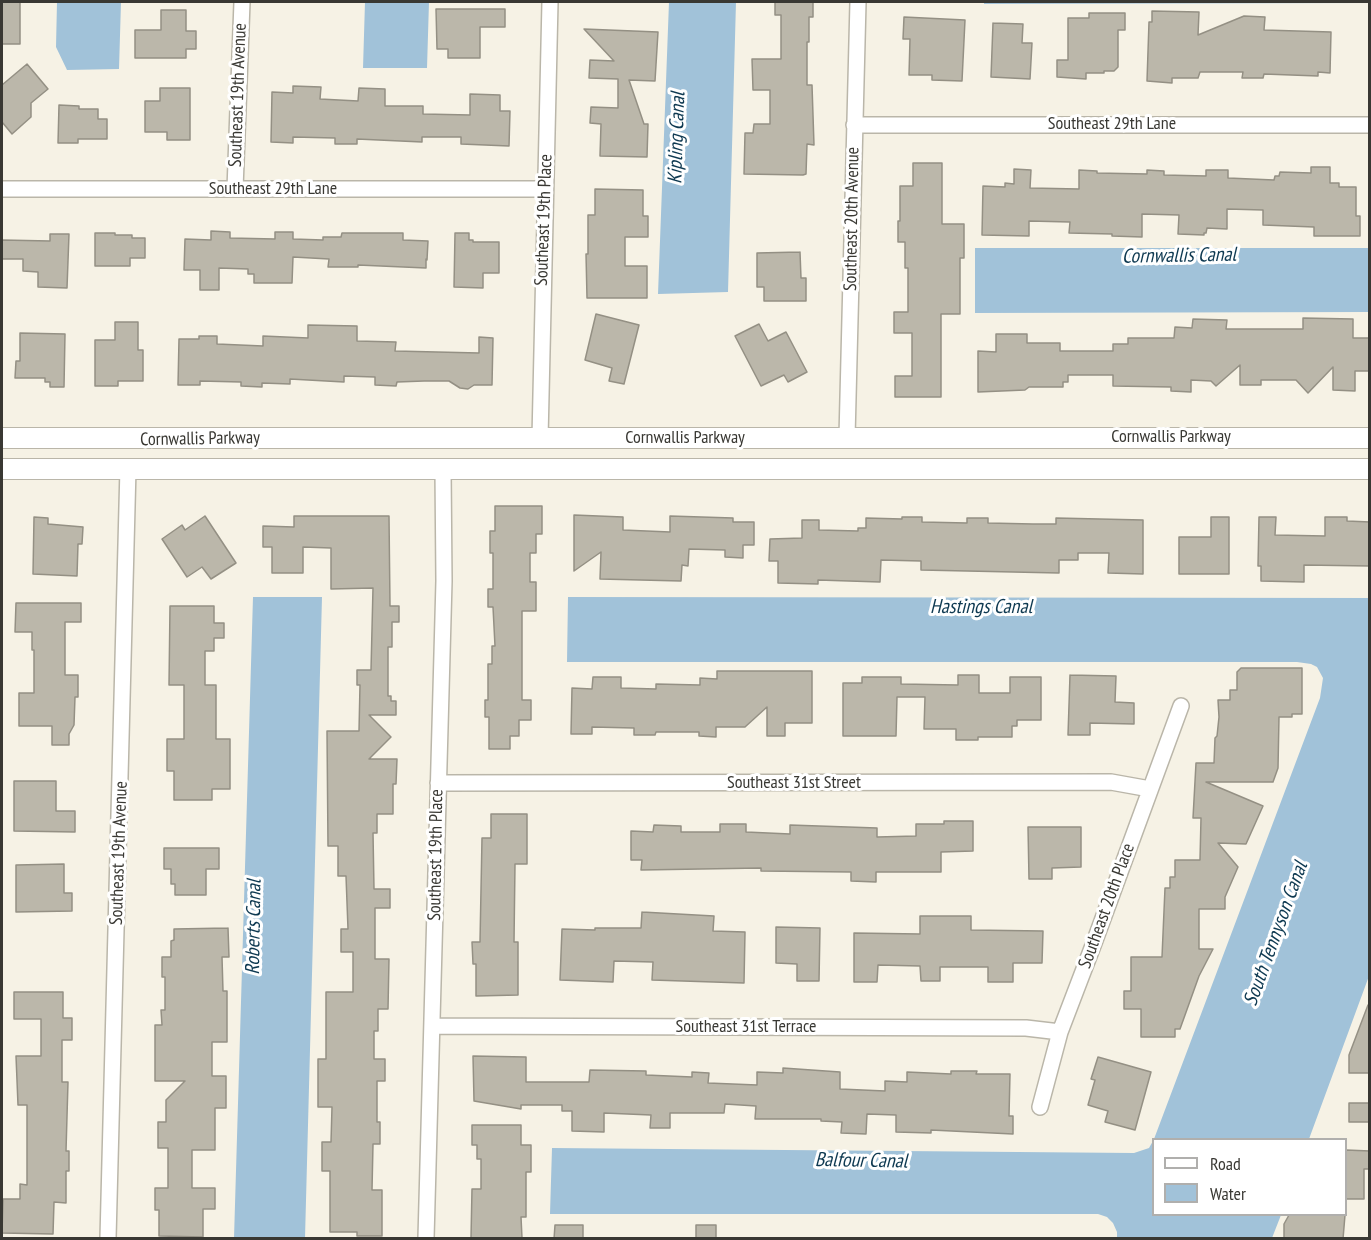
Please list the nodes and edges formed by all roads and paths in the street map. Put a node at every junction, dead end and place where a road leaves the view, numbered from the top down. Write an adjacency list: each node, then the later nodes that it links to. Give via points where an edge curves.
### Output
1 (242, 2): 7 (street, Southeast 19th Avenue)
2 (550, 2): 8 (street, Southeast 19th Place)
3 (858, 2): 4 (street, Southeast 20th Avenue)
4 (854, 125): 5 (street, Southeast 29th Lane); 9 (street, Southeast 20th Avenue)
5 (1370, 125)
6 (2, 189): 7 (street, Southeast 29th Lane)
7 (235, 189): 8 (street, Southeast 29th Lane)
8 (545, 189): 11 (street, Southeast 19th Place)
9 (847, 437): 11 (street, Cornwallis Parkway); 12 (street, Cornwallis Parkway); 17 (street)
10 (2, 438): 15 (street, Cornwallis Parkway)
11 (540, 438): 14 (street, Cornwallis Parkway); 21 (street)
12 (1329, 438): 13 (street, Cornwallis Parkway); 19 (street)
13 (1370, 438)
14 (443, 439): 15 (street, Cornwallis Parkway); 22 (street)
15 (130, 440): 16 (street)
16 (128, 468): 18 (street, Cornwallis Parkway); 22 (street, Cornwallis Parkway); 29 (street, Southeast 19th Avenue)
17 (848, 468): 19 (street, Cornwallis Parkway); 21 (street, Cornwallis Parkway)
18 (2, 469)
19 (1329, 469): 20 (street, Cornwallis Parkway)
20 (1370, 469)
21 (540, 470): 22 (street, Cornwallis Parkway)
22 (443, 471): 24 (street, Southeast 19th Place)
23 (1181, 706): 25 (street, Southeast 20th Place)
24 (438, 783): 25 (street, Southeast 31st Street, via 1111,782); 26 (street, Southeast 19th Place)
25 (1150, 789): 27 (street, Southeast 20th Place)
26 (432, 1026): 27 (street, Southeast 31st Terrace, via 1026,1028); 30 (street, Southeast 19th Place)
27 (1060, 1032): 28 (street, Southeast 20th Place)
28 (1040, 1107)
29 (108, 1239)
30 (426, 1239)

